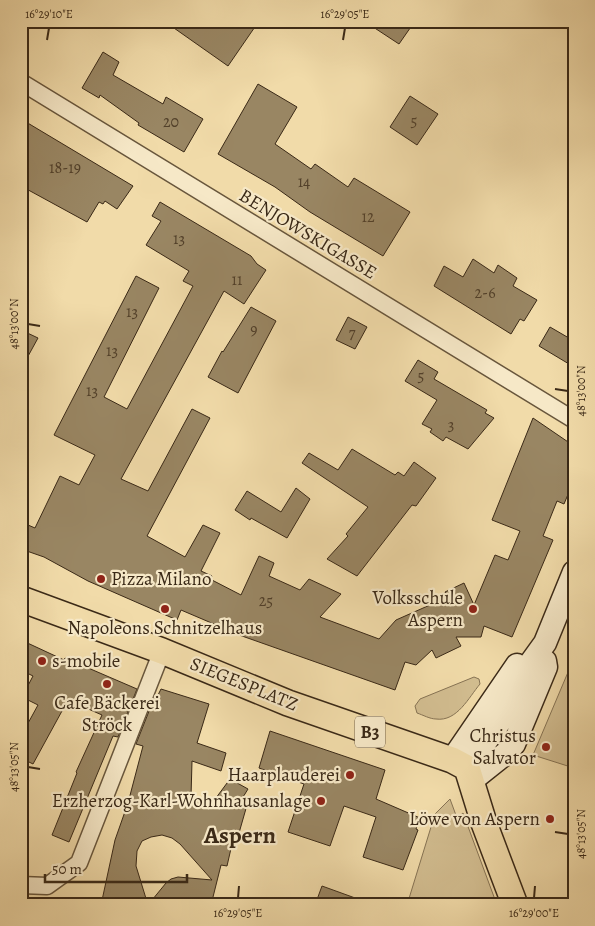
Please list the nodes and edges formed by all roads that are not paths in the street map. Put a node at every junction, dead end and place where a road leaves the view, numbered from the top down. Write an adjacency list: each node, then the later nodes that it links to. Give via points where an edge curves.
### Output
1 (21, 82): 2 (street, BENJOWSKIGASSE)
2 (574, 420)
3 (574, 572): 5 (main road)
4 (21, 599): 6 (main road, SIEGESPLATZ / B3)
5 (545, 643): 7 (main road, via 522,657); 7 (main road, via 546,667 514,744 506,753)
6 (162, 651): 7 (main road, SIEGESPLATZ / B3); 8 (street, via 79,863 47,886)
7 (463, 770): 9 (main road)
8 (21, 885)
9 (515, 905)

